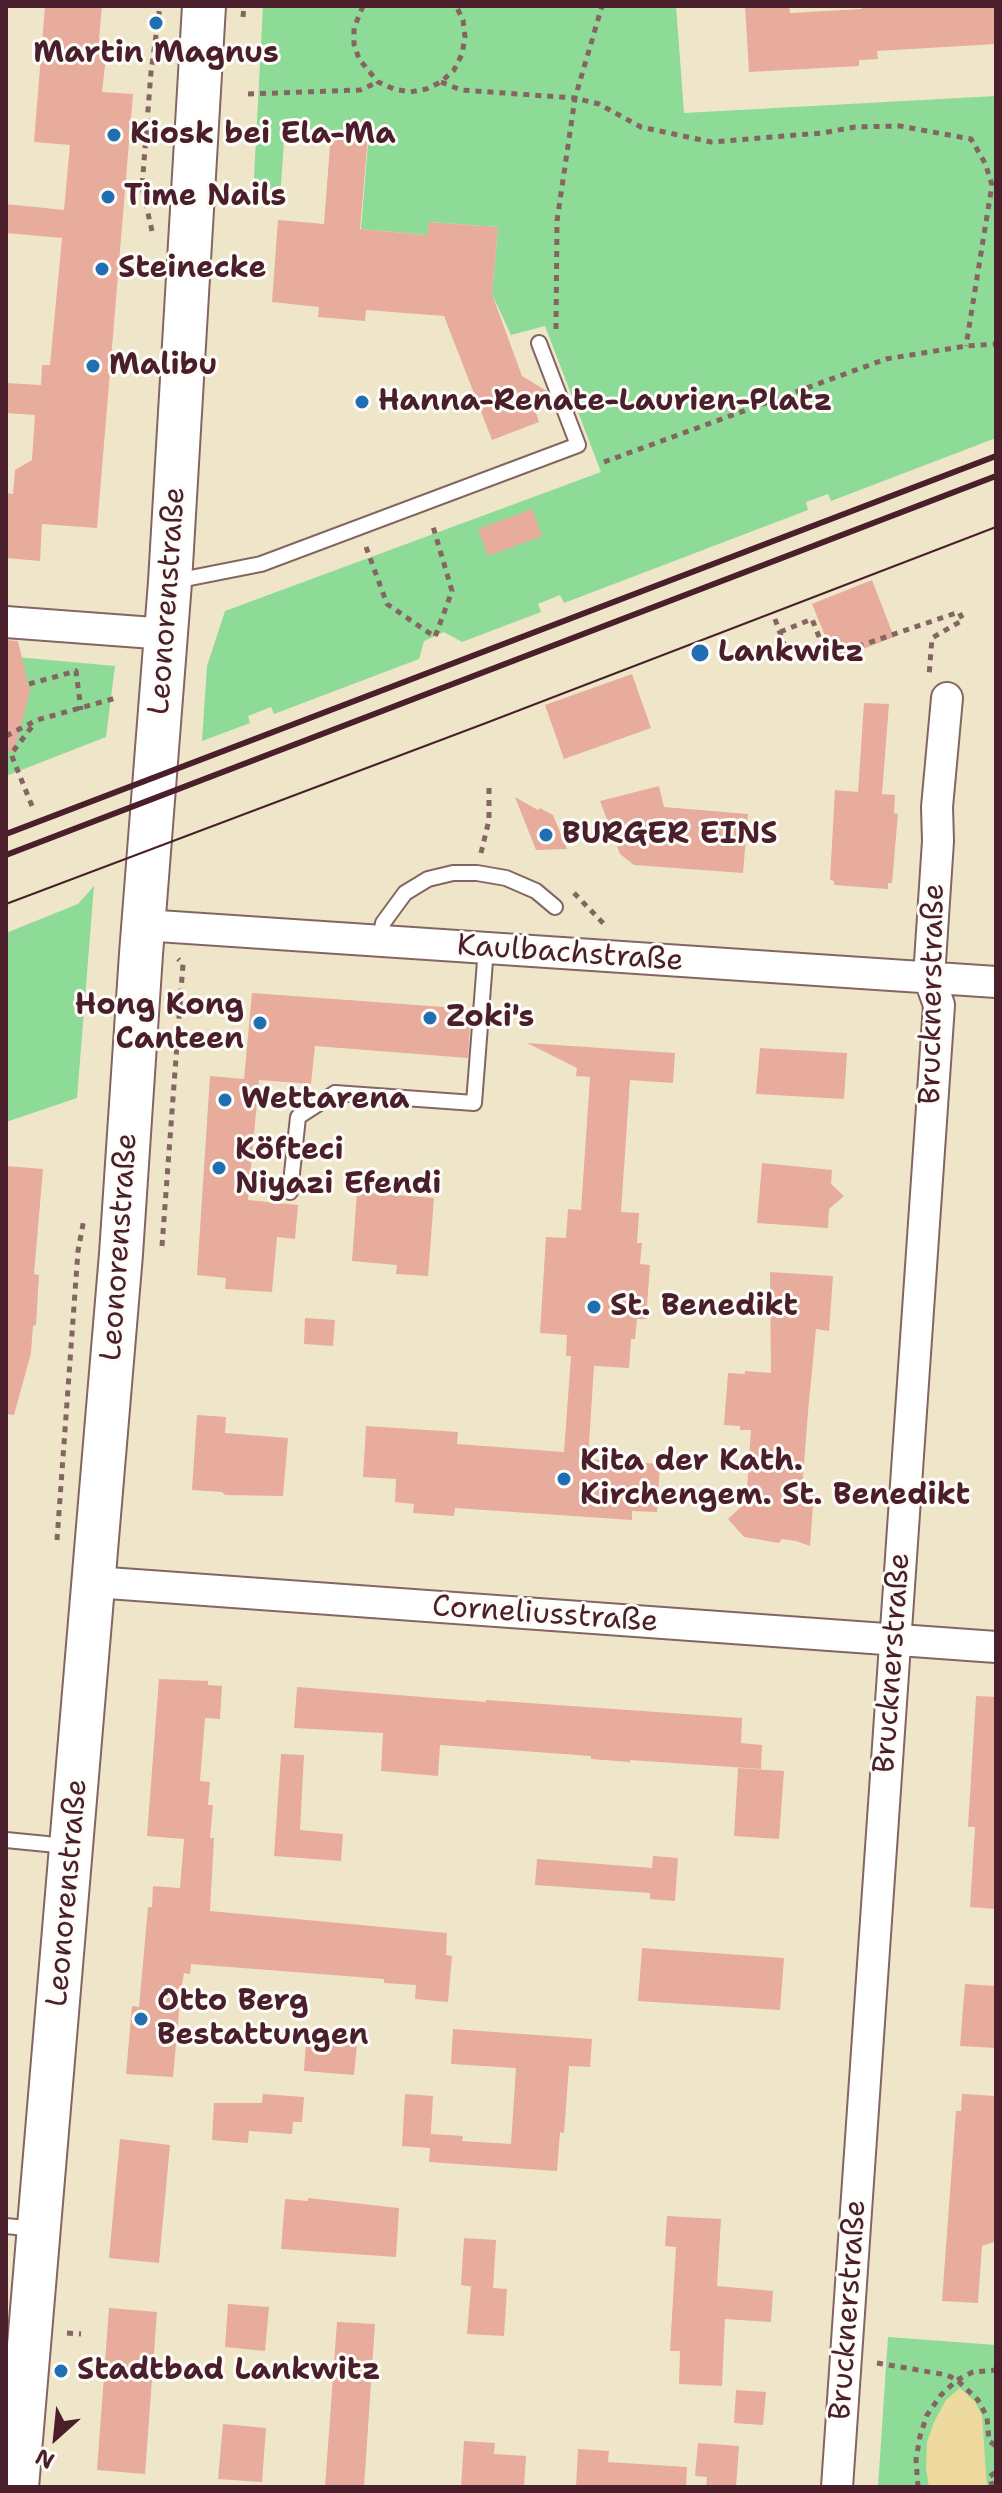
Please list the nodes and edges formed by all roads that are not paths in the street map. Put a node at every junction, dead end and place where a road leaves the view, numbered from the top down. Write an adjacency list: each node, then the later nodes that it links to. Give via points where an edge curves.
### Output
1 (204, 6): 3 (main road, Leonorenstraße)
2 (539, 343): 3 (lane, via 578,445 261,564)
3 (170, 582): 5 (main road, Leonorenstraße)
4 (6, 622): 5 (street)
5 (167, 634): 8 (main road, Leonorenstraße)
6 (937, 691): 11 (street, Brucknerstraße, via 938,841)
7 (555, 907): 9 (lane, via 536,891 506,878 453,873 428,879 405,893 383,923)
8 (143, 925): 9 (street, Kaulbachstraße); 14 (main road, Leonorenstraße)
9 (380, 941): 10 (street, Kaulbachstraße)
10 (486, 948): 11 (street, Kaulbachstraße); 13 (lane, via 474,1103 335,1093 298,1117)
11 (929, 977): 12 (street, Kaulbachstraße); 15 (street, Brucknerstraße, via 939,1005)
12 (996, 982)
13 (290, 1192)
14 (94, 1582): 15 (street, Corneliusstraße); 18 (main road, Leonorenstraße)
15 (895, 1639): 16 (street, Corneliusstraße); 21 (street, Brucknerstraße)
16 (996, 1647)
17 (6, 1840): 18 (lane)
18 (72, 1846): 19 (main road, Leonorenstraße)
19 (23, 2228): 20 (main road, Leonorenstraße, via 27,2287)
20 (17, 2487)
21 (837, 2487)

